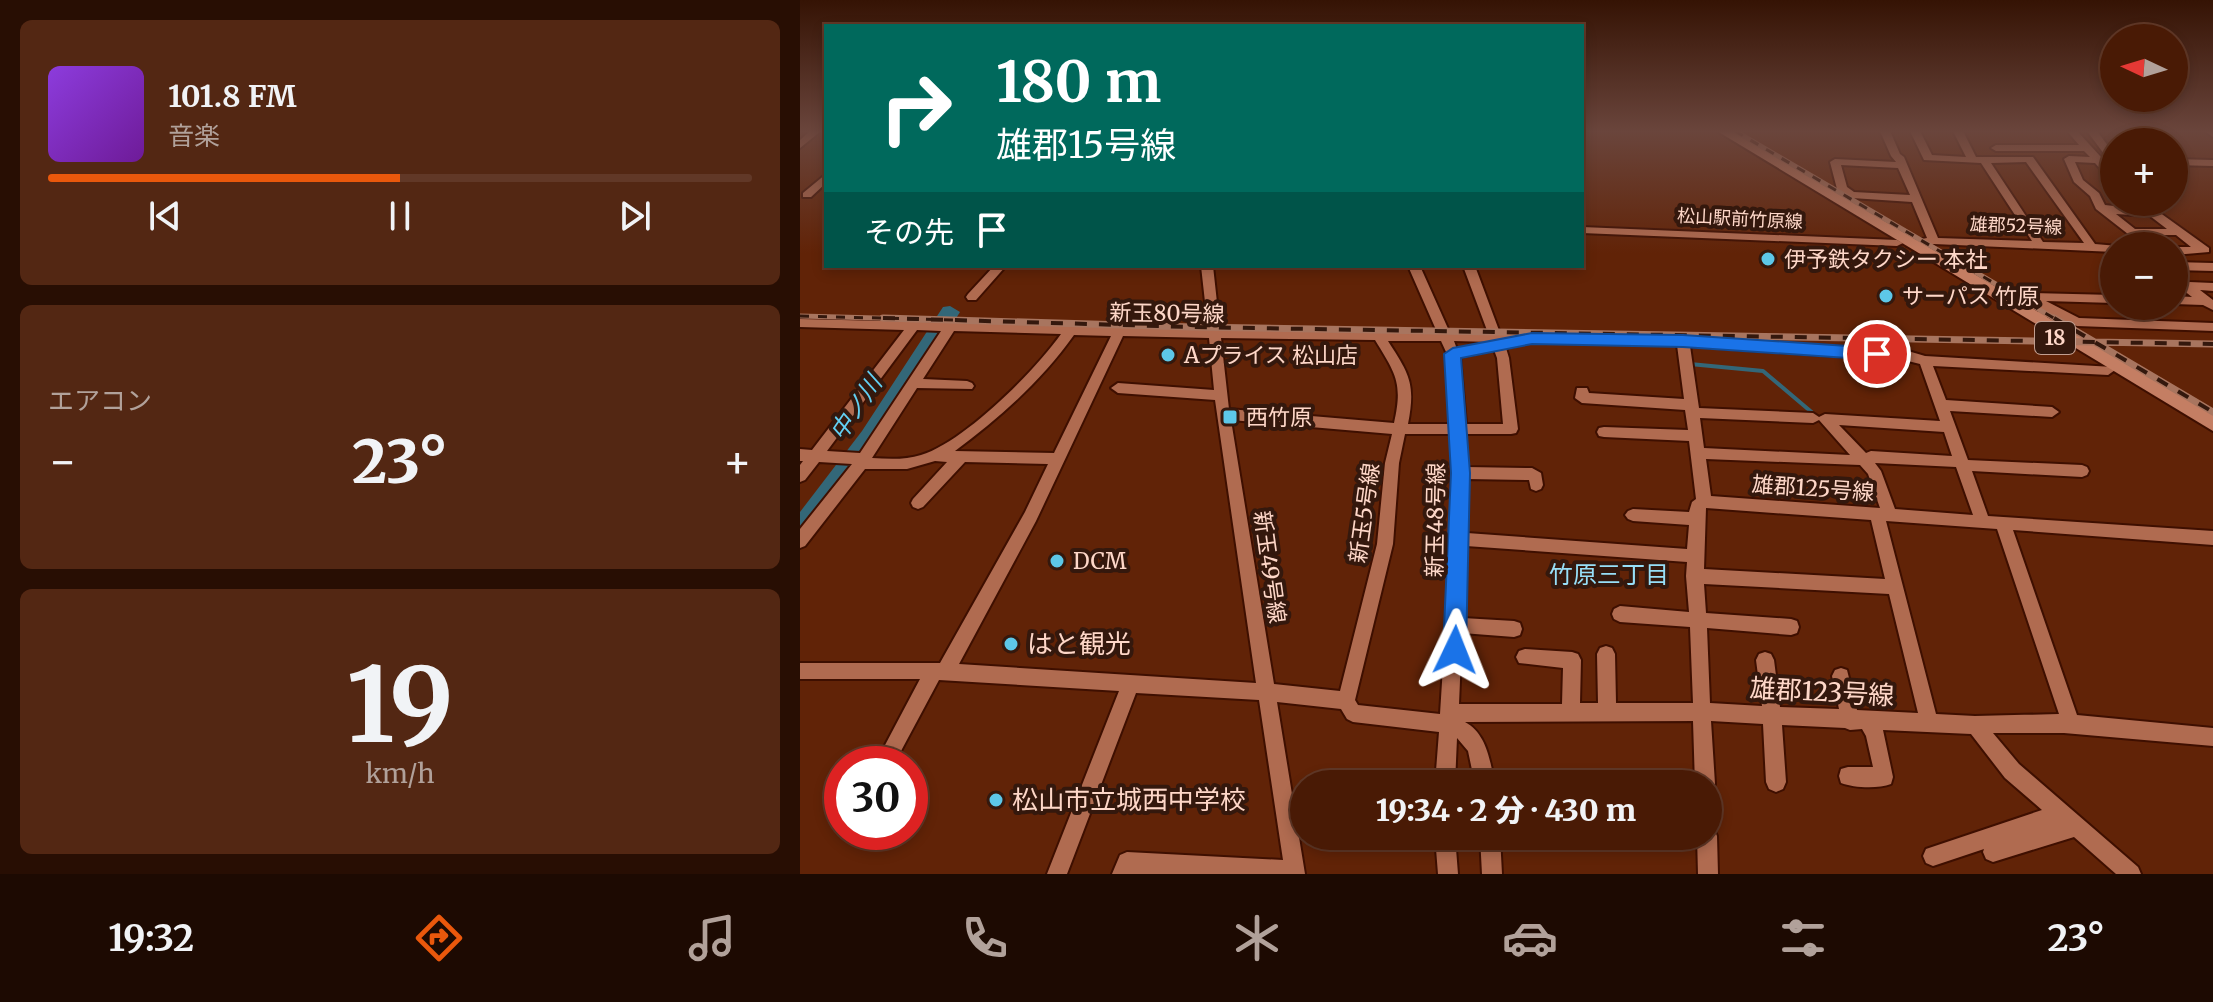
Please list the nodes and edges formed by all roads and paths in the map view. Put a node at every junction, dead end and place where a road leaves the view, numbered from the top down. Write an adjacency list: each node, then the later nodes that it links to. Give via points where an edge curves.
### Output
1 (1791, 172): 15 (main road, 18)
2 (1838, 172): 7 (street, via 1842,189 1852,195)
3 (1906, 172): 7 (street)
4 (1987, 172): 17 (street)
5 (2038, 172): 18 (street)
6 (2075, 172): 8 (street)
7 (1917, 199): 16 (street)
8 (2100, 207)
9 (2112, 216): 12 (street)
10 (2155, 216): 13 (street)
11 (1584, 227): 15 (street, 松山駅前竹原線)
12 (2132, 232)
13 (2177, 232)
14 (2188, 238): 20 (street)
15 (1903, 241): 16 (street, 雄郡52号線); 36 (main road, 18)
16 (1934, 241): 17 (street, 雄郡52号線)
17 (2040, 245): 18 (street, 雄郡52号線)
18 (2092, 247): 19 (street, 雄郡52号線)
19 (2100, 247)
20 (2208, 249): 21 (street)
21 (2188, 250)
22 (2188, 266): 23 (street)
23 (2213, 267)
24 (998, 268): 31 (street)
25 (1207, 268): 43 (street, 新玉49号線)
26 (1415, 268): 45 (street, 新玉48号線)
27 (1470, 268): 47 (street)
28 (2188, 283): 30 (street)
29 (2188, 287): 34 (street)
30 (2213, 287)
31 (972, 297)
32 (2100, 299): 35 (street, via 2031,297)
33 (2188, 301): 34 (street)
34 (2210, 303)
35 (2050, 310): 36 (street); 40 (street, via 2077,322)
36 (2032, 320): 50 (main road, 18)
37 (800, 323): 38 (street, 新玉80号線)
38 (914, 326): 39 (street, 新玉80号線); 69 (street)
39 (944, 326): 41 (street, 新玉80号線); 51 (street)
40 (2213, 327)
41 (1071, 330): 42 (street, 新玉80号線); 70 (street, via 1045,365)
42 (1119, 331): 43 (street, 新玉80号線); 72 (street)
43 (1215, 334): 44 (street, 新玉80号線); 55 (street, 新玉49号線)
44 (1378, 335): 45 (street, 新玉80号線); 63 (street, 新玉5号線, via 1405,384)
45 (1445, 336): 47 (street, 新玉80号線); 48 (street, 新玉48号線)
46 (1683, 341): 47 (street); 49 (street); 57 (street)
47 (1498, 342): 48 (street); 64 (street, via 1511,429)
48 (1453, 354): 64 (street, 新玉48号線)
49 (1925, 361): 50 (street); 56 (street)
50 (2113, 369): 61 (main road, 18); 66 (main road, 18)
51 (914, 383): 52 (street); 73 (street)
52 (967, 386)
53 (1118, 388): 55 (street)
54 (1582, 391): 57 (street, via 1582,398)
55 (1221, 396): 59 (street, 新玉49号線)
56 (1941, 405): 58 (street); 62 (street)
57 (1692, 409): 60 (street); 67 (street)
58 (2052, 412)
59 (1223, 414): 63 (street); 105 (street, 新玉49号線)
60 (1813, 418)
61 (2213, 424)
62 (1949, 427): 74 (street, via 1825,419); 75 (street)
63 (1400, 429): 64 (street); 106 (street, 新玉5号線, via 1385,544)
64 (1459, 430): 77 (street, 新玉48号線)
65 (1604, 432): 67 (street)
66 (2213, 434)
67 (1696, 436): 68 (street)
68 (1699, 453): 74 (street); 80 (street)
69 (807, 456): 73 (street); 78 (street)
70 (936, 456): 71 (street); 73 (street, via 900,465)
71 (961, 457): 72 (street); 81 (street)
72 (1057, 459): 102 (street, via 1031,516)
73 (858, 460): 89 (street)
74 (1860, 460): 75 (street); 83 (street, via 1879,480)
75 (1962, 464): 76 (street); 85 (street)
76 (2082, 471)
77 (1460, 473): 79 (street, via 1532,474); 88 (street, 新玉48号線)
78 (800, 476)
79 (1536, 485)
80 (1704, 502): 83 (street, 雄郡125号線); 84 (street, via 1697,506)
81 (918, 503)
82 (1633, 515): 84 (street)
83 (1884, 515): 85 (street, 雄郡125号線); 92 (street)
84 (1696, 519): 90 (street)
85 (1983, 522): 86 (street, 雄郡125号線)
86 (2003, 524): 87 (street, 雄郡125号線); 114 (street)
87 (2213, 538)
88 (1459, 539): 90 (street); 95 (street, 新玉48号線)
89 (800, 541)
90 (1695, 556): 91 (street)
91 (1694, 576): 92 (street); 94 (street)
92 (1896, 587): 113 (street)
93 (1620, 614): 94 (street)
94 (1696, 619): 96 (street); 107 (street)
95 (1456, 625): 97 (street); 111 (street, 新玉48号線)
96 (1791, 627)
97 (1514, 629)
98 (1606, 654): 109 (street)
99 (1525, 657): 108 (street, via 1572,660)
100 (1765, 660): 110 (street)
101 (800, 671): 102 (street)
102 (940, 672): 104 (street); 117 (street)
103 (1841, 676): 112 (street)
104 (1130, 686): 105 (street); 131 (street)
105 (1265, 692): 106 (street); 130 (street, 新玉49号線)
106 (1346, 701): 111 (street, 雄郡123号線, via 1353,713)
107 (1702, 712): 109 (street, 雄郡123号線); 110 (street, 雄郡123号線); 120 (street)
108 (1571, 714): 109 (street, 雄郡123号線); 111 (street, 雄郡123号線)
109 (1607, 714)
110 (1772, 715): 112 (street, 雄郡123号線); 122 (street)
111 (1450, 719): 118 (street, 新玉48号線); 119 (street, via 1477,748)
112 (1859, 721): 113 (street, 雄郡123号線); 121 (street, via 1875,733 1884,777)
113 (1929, 723): 115 (street, 雄郡123号線)
114 (2071, 724): 115 (street, 雄郡123号線); 116 (street, 雄郡123号線)
115 (1975, 725): 123 (street, via 2012,771)
116 (2213, 737)
117 (895, 746)
118 (1446, 770)
119 (1482, 770)
120 (1704, 770)
121 (1848, 776)
122 (1776, 782)
123 (2059, 814): 124 (street); 129 (street)
124 (2075, 827): 128 (street); 136 (street)
125 (1446, 850): 133 (street)
126 (1491, 850): 134 (street)
127 (1707, 850): 135 (street)
128 (1993, 852)
129 (1933, 856)
130 (1294, 873): 132 (street, via 1127,862)
131 (1057, 874)
132 (1122, 874)
133 (1448, 874)
134 (1492, 874)
135 (1708, 874)
136 (2131, 874)

